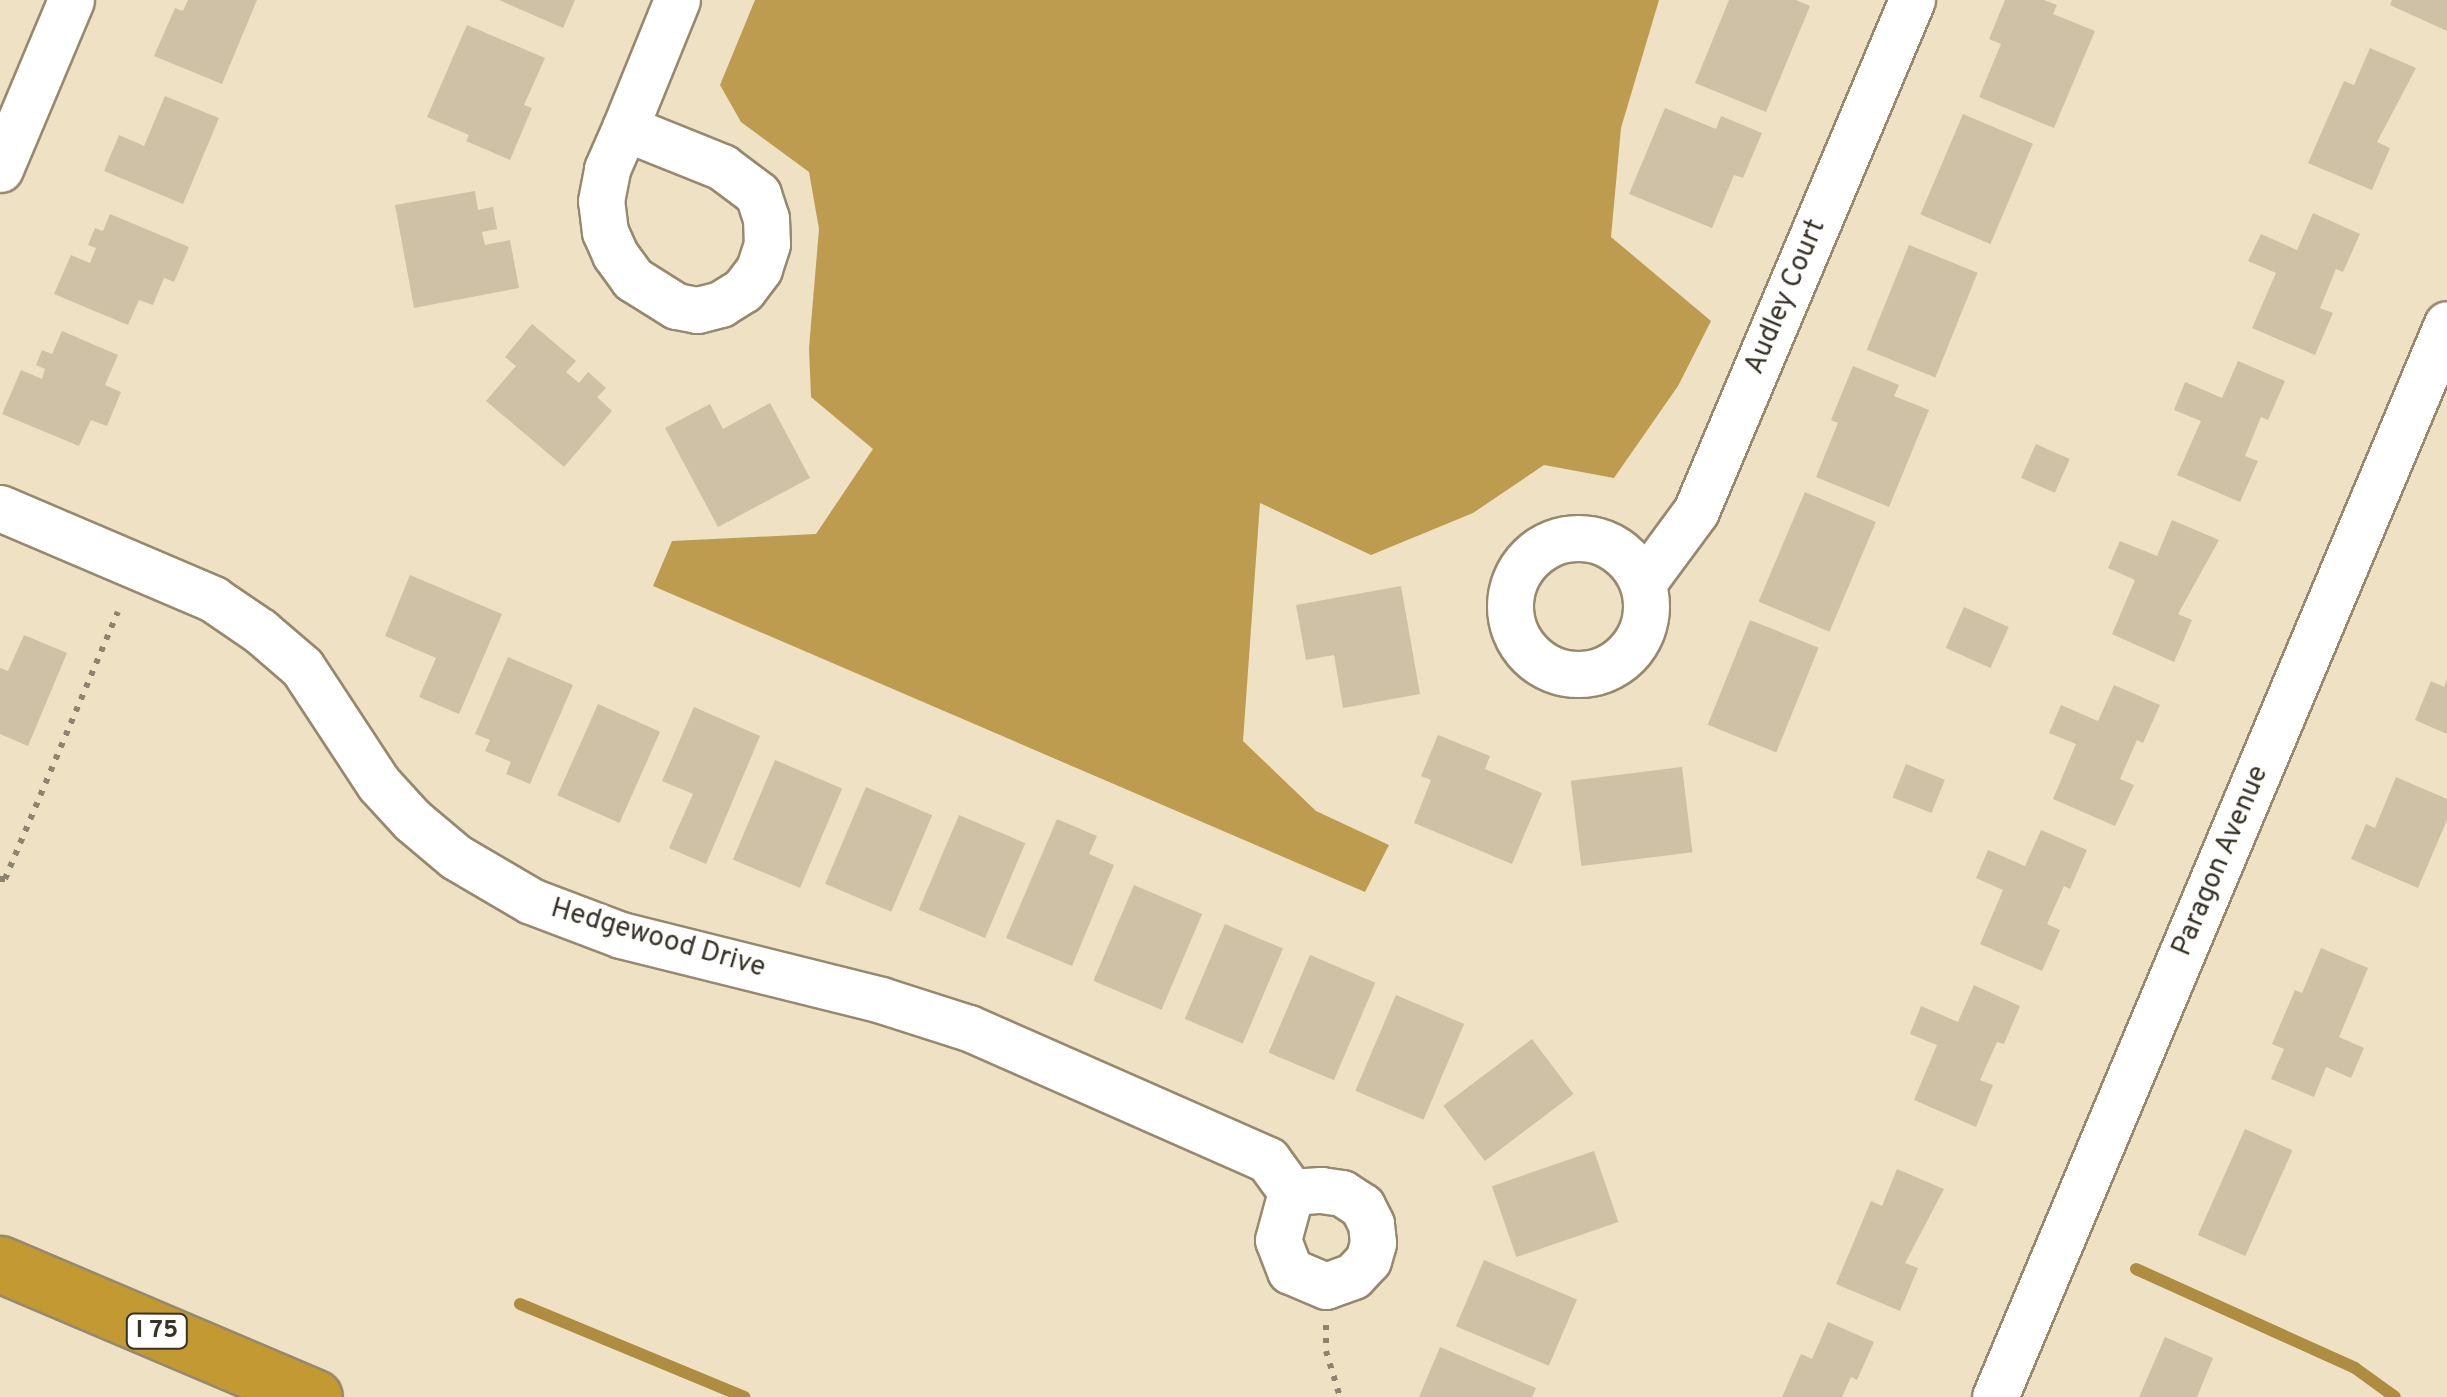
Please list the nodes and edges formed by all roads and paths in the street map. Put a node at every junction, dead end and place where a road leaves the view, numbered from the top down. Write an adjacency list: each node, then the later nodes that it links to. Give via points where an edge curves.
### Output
1 (72, 0): 5 (street)
2 (677, 0): 4 (street)
3 (1912, 0): 8 (street, Audley Court, via 1696,510)
4 (625, 128)
5 (0, 169)
6 (2447, 324): 16 (street, Paragon Avenue)
7 (0, 508): 11 (street, Hedgewood Drive, via 213,600 260,632 302,668 412,820 456,857 531,901 621,935 969,1028 1268,1160)
8 (1643, 584)
9 (118, 612): 10 (path)
10 (0, 879)
11 (1291, 1192): 13 (street, via 1279,1224 1282,1260 1300,1279); 13 (street, via 1342,1192 1362,1206 1371,1224 1368,1260 1353,1276)
12 (0, 1264): 14 (highway, I 75)
13 (1326, 1286): 15 (path, via 1326,1351)
14 (314, 1397)
15 (1340, 1397)
16 (1995, 1397)

